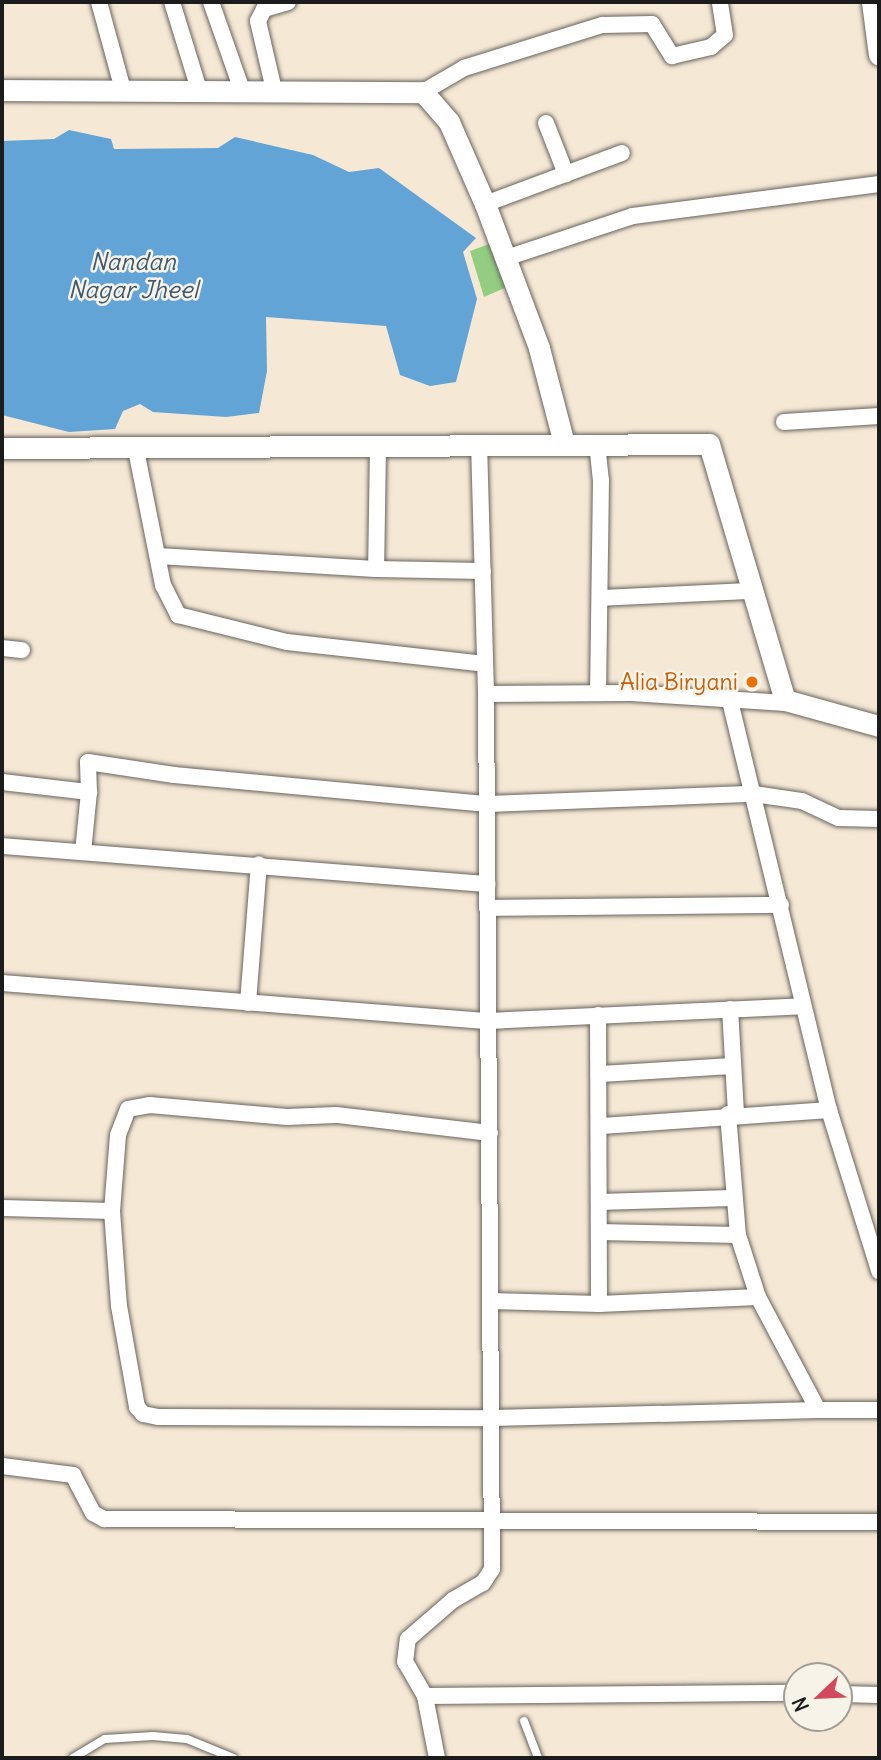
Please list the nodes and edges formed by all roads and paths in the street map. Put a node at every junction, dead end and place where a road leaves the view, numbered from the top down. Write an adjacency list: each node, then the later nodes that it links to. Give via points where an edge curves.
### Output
1 (99, 2): 10 (street)
2 (172, 2): 11 (street)
3 (211, 2): 12 (street)
4 (288, 2): 13 (street, via 264,9 258,21)
5 (720, 2): 14 (street, via 725,35 711,47 672,56 652,24 602,25 464,68)
6 (872, 2): 7 (street)
7 (877, 26): 8 (street)
8 (879, 55)
9 (2, 90): 10 (street)
10 (123, 90): 11 (street)
11 (199, 90): 12 (street)
12 (242, 90): 13 (street)
13 (274, 90): 14 (street)
14 (423, 92): 19 (street, via 449,122)
15 (546, 123): 17 (street)
16 (622, 153): 17 (street)
17 (566, 174): 19 (street)
18 (879, 184): 20 (street, via 633,216)
19 (485, 204): 20 (street)
20 (506, 258): 24 (street, via 539,348)
21 (879, 416): 22 (street)
22 (784, 422)
23 (479, 443): 24 (street); 27 (street); 31 (street)
24 (564, 443): 25 (street)
25 (597, 443): 32 (street, via 709,444); 33 (street)
26 (135, 445): 27 (street); 28 (street); 29 (street)
27 (378, 447): 30 (street)
28 (2, 448)
29 (158, 555): 30 (street); 36 (street, via 163,585 178,615 203,624 287,642)
30 (376, 569): 31 (street)
31 (483, 571): 36 (street)
32 (751, 591): 33 (street); 40 (street)
33 (600, 598): 37 (street)
34 (2, 648): 35 (street)
35 (22, 650)
36 (485, 664): 38 (street)
37 (598, 692): 38 (street); 39 (street)
38 (486, 694): 45 (street)
39 (729, 696): 40 (street); 44 (street)
40 (786, 703): 41 (street)
41 (879, 726)
42 (2, 782): 43 (street)
43 (89, 792): 45 (street, via 88,762 174,775); 48 (street)
44 (754, 794): 45 (street); 46 (street, via 802,801 838,818); 51 (street)
45 (488, 804): 50 (street)
46 (879, 819)
47 (2, 846): 48 (street)
48 (83, 852): 49 (street)
49 (259, 864): 50 (street); 54 (street)
50 (488, 884): 52 (street)
51 (781, 905): 52 (street); 55 (street)
52 (487, 908): 58 (street)
53 (2, 983): 54 (street)
54 (248, 1003): 58 (street)
55 (803, 1006): 56 (street); 61 (street)
56 (730, 1009): 57 (street); 59 (street)
57 (598, 1015): 58 (street); 60 (street)
58 (489, 1021): 64 (street)
59 (732, 1066): 60 (street); 62 (street)
60 (601, 1074): 63 (street)
61 (829, 1110): 62 (street); 71 (street)
62 (732, 1114): 63 (street); 65 (street)
63 (602, 1126): 66 (street)
64 (490, 1133): 68 (street, via 336,1115 287,1117 138,1105 121,1118); 73 (street)
65 (732, 1198): 66 (street); 70 (street)
66 (599, 1202): 69 (street)
67 (2, 1208): 68 (street)
68 (112, 1211): 77 (street, via 131,1394 143,1414)
69 (599, 1232): 70 (street); 74 (street)
70 (738, 1235): 72 (street)
71 (879, 1271)
72 (758, 1297): 74 (street); 75 (street)
73 (491, 1301): 74 (street); 77 (street)
74 (599, 1304)
75 (818, 1410): 76 (street); 77 (street)
76 (879, 1410)
77 (492, 1418): 79 (street)
78 (2, 1466): 79 (street, via 73,1475 93,1513 104,1519)
79 (493, 1521): 80 (street); 84 (street, via 492,1569 487,1578 408,1639 405,1662)
80 (879, 1522)
81 (783, 1693): 84 (street)
82 (853, 1694): 83 (street)
83 (879, 1695)
84 (425, 1696): 88 (street)
85 (524, 1721): 89 (lane)
86 (73, 1758): 87 (lane, via 105,1739 153,1736 187,1740)
87 (233, 1758)
88 (437, 1758)
89 (538, 1758)

